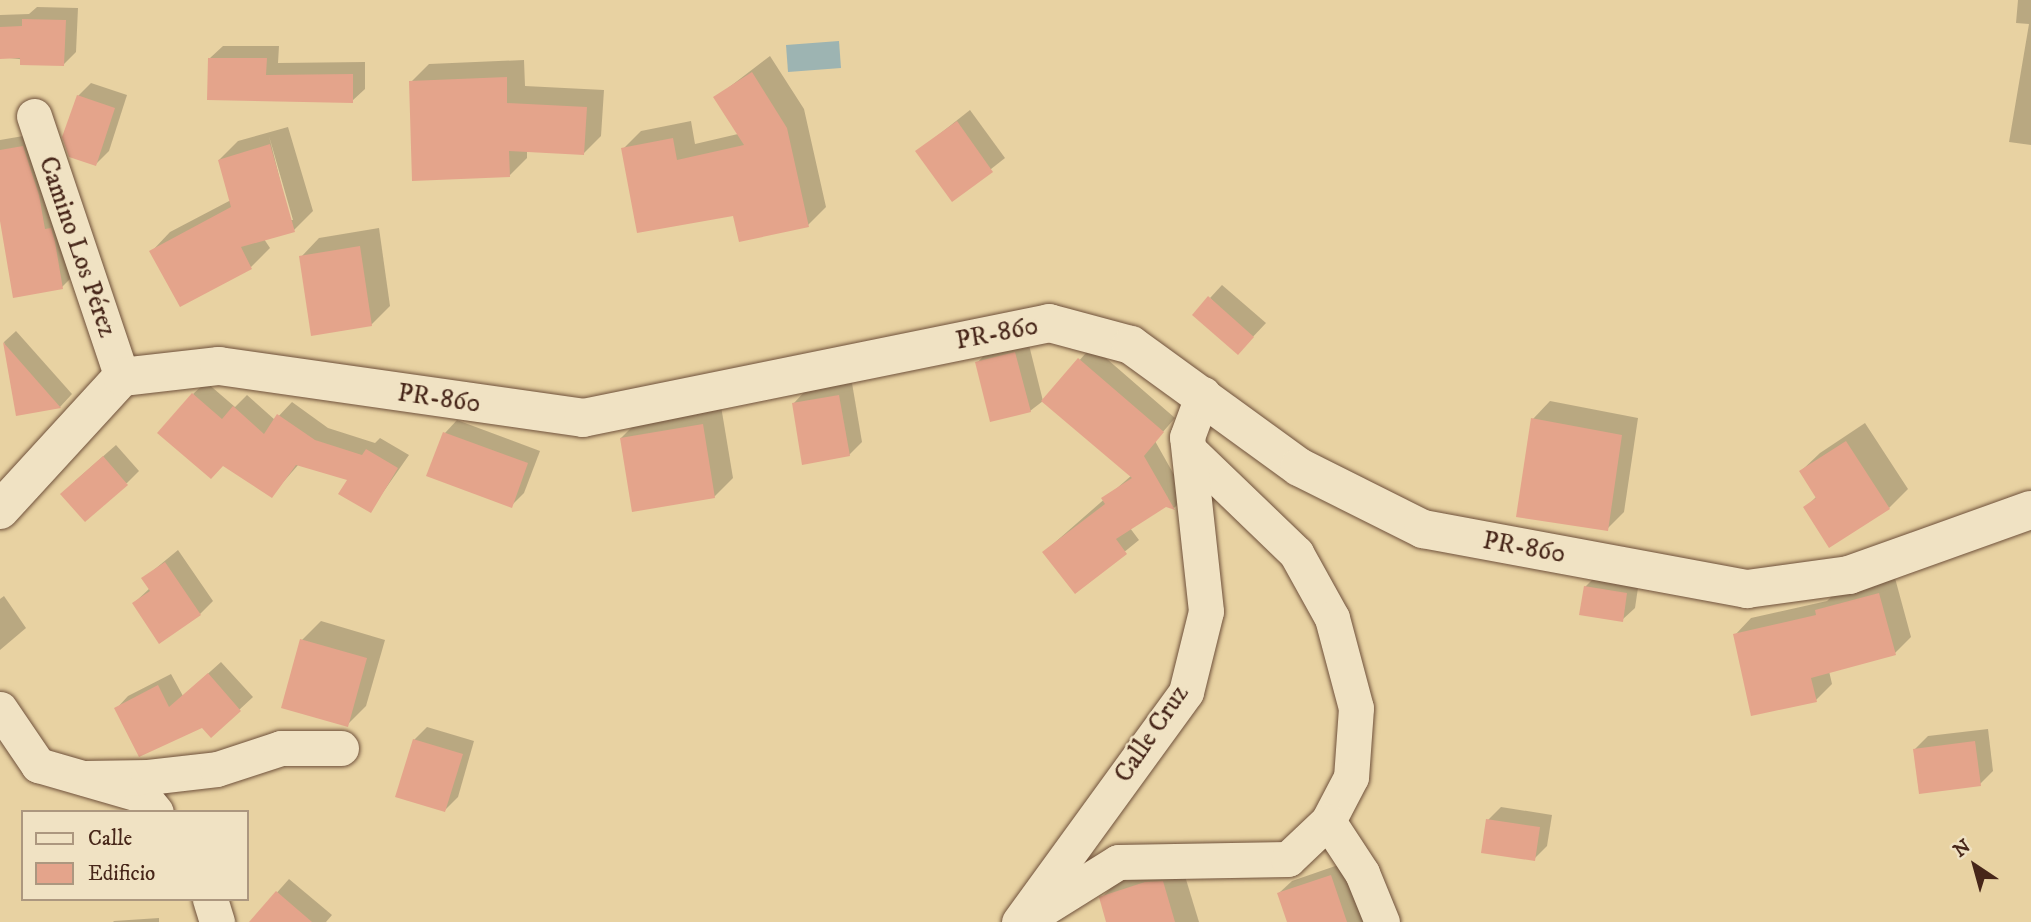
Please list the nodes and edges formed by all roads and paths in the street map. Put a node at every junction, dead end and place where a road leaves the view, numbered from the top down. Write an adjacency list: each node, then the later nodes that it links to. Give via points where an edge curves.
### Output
1 (34, 116): 2 (street, Camino Los Pérez)
2 (122, 377): 3 (street, PR-860 / PR-860, via 219,366 583,418 1049,323 1131,345); 5 (street)
3 (1203, 394): 4 (street, Calle Cruz, via 1187,437); 6 (street, PR-860 / PR-860, via 1299,467 1423,529 1747,589 1849,575)
4 (1189, 450): 11 (street, via 1296,552 1332,618 1356,708 1350,778); 14 (street, Calle Cruz, via 1206,611 1186,692)
5 (0, 510)
6 (2031, 510)
7 (0, 709): 9 (street, via 38,765)
8 (341, 748): 9 (street, via 281,748 217,769 148,778)
9 (85, 778): 10 (street, via 142,794)
10 (154, 810)
11 (1328, 821): 14 (street, via 1288,859 1118,862); 15 (street, via 1362,873)
12 (211, 901): 13 (street)
13 (217, 922)
14 (1020, 922)
15 (1382, 922)

